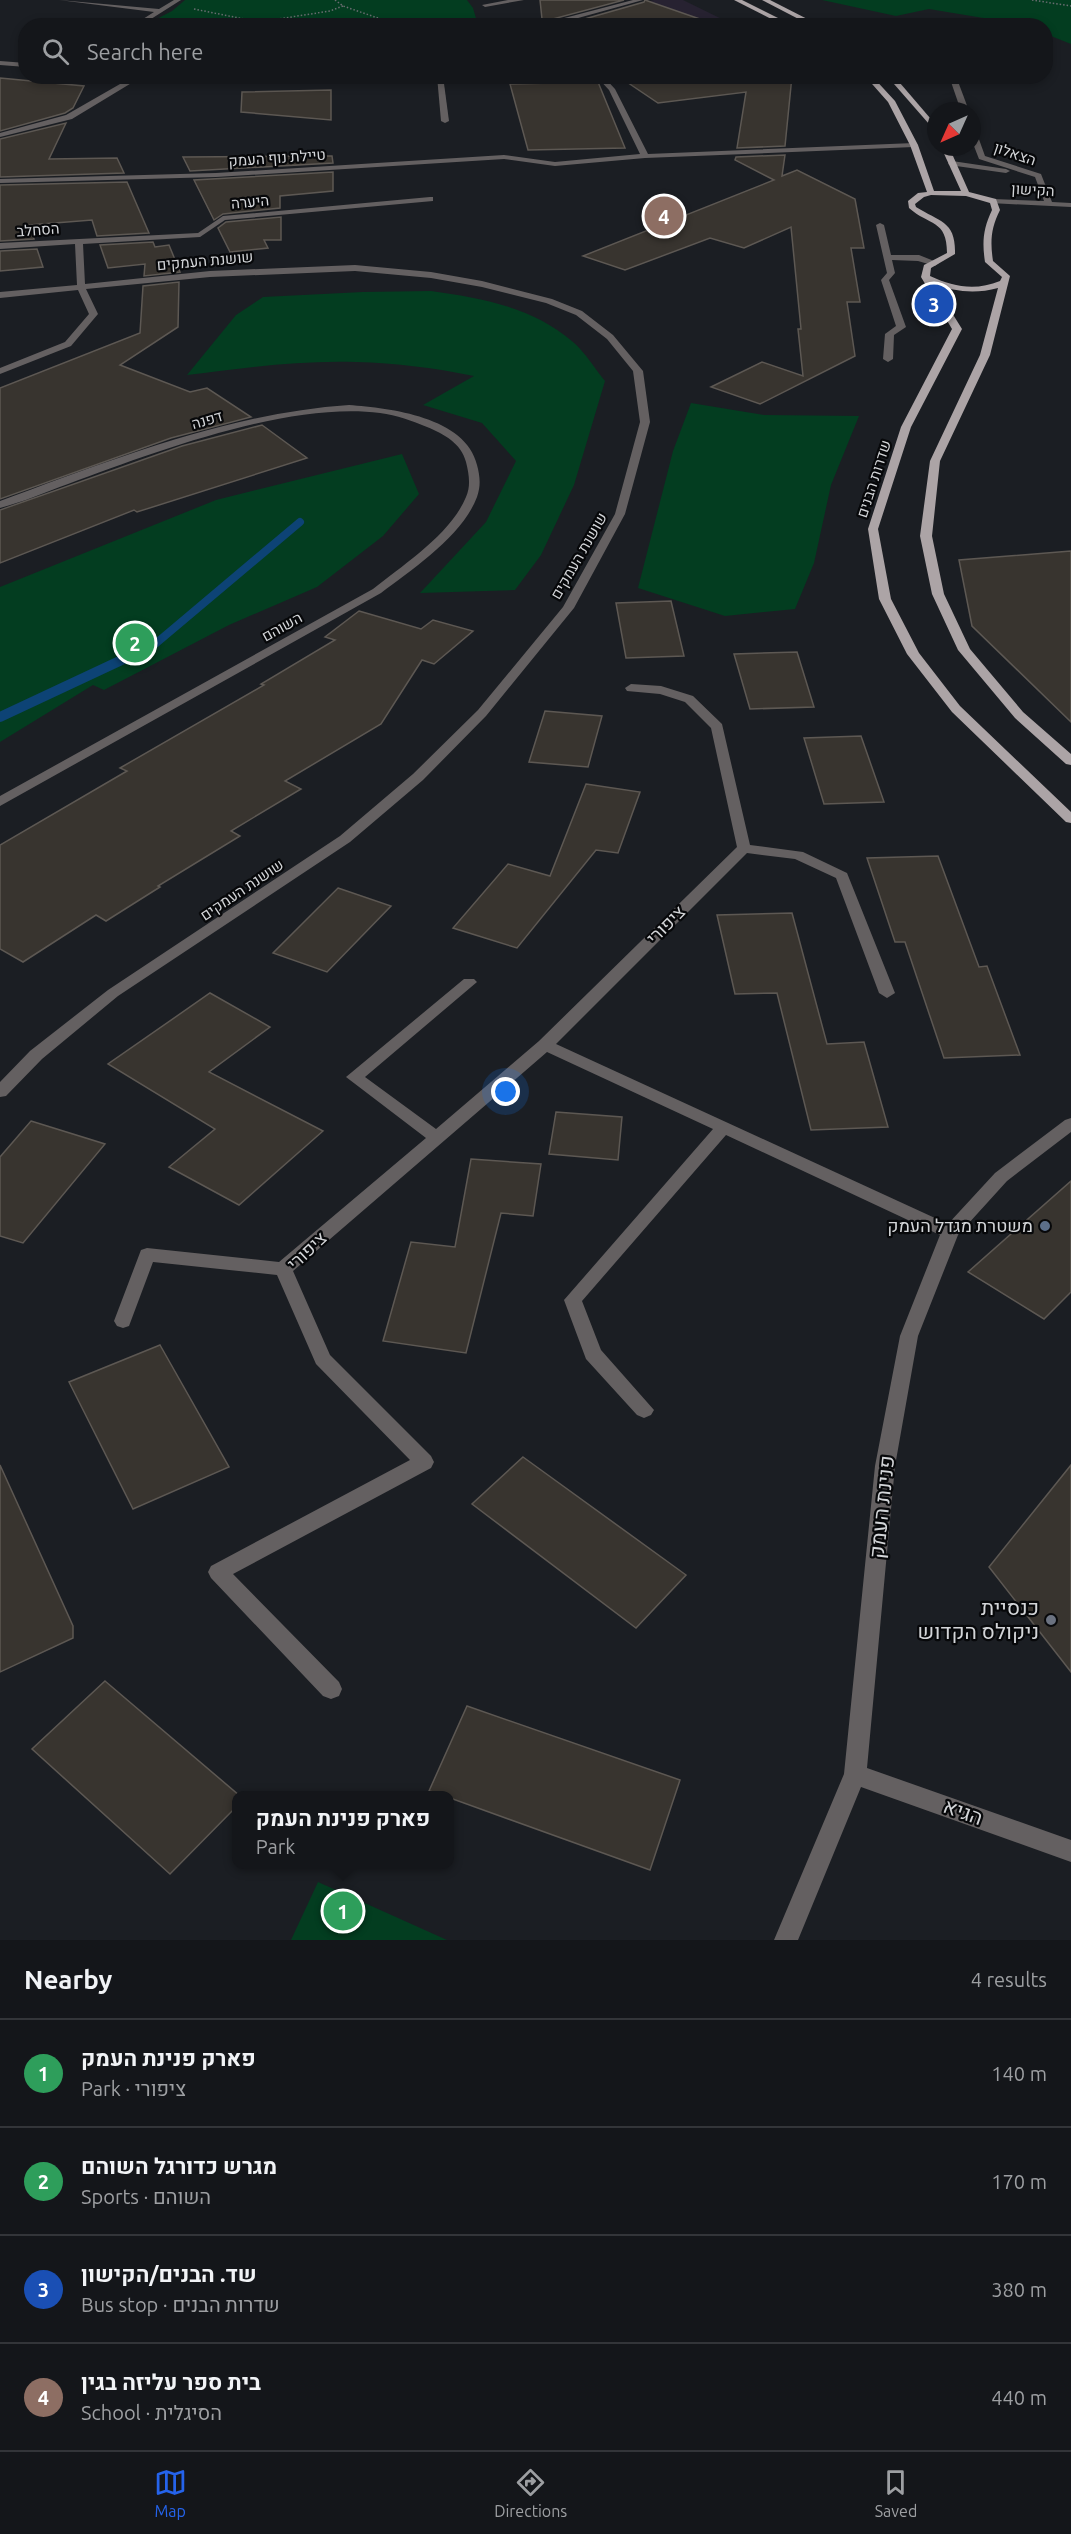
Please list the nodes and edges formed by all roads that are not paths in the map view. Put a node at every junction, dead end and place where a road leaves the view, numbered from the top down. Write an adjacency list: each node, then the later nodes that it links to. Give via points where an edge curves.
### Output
1 (62, 0): 8 (street)
2 (178, 0): 8 (street)
3 (521, 0): 7 (street)
4 (640, 0): 11 (street)
5 (737, 0): 12 (main road)
6 (765, 0): 13 (main road)
7 (483, 2): 10 (street)
8 (161, 11): 9 (street)
9 (149, 18)
10 (489, 18)
11 (572, 18)
12 (774, 18)
13 (802, 18)
14 (0, 63): 15 (street)
15 (18, 64)
16 (126, 84): 25 (street, via 69,117)
17 (441, 84): 24 (street)
18 (607, 84): 28 (street)
19 (875, 84): 26 (main road, via 891,101)
20 (897, 84): 23 (main road)
21 (955, 84): 22 (street)
22 (962, 102)
23 (927, 119)
24 (445, 121)
25 (0, 135)
26 (914, 145): 28 (street, טיילת נוף העמק); 33 (main road)
27 (981, 154): 31 (street, הצאלון)
28 (645, 156): 32 (street, טיילת נוף העמק, via 555,164 504,157 216,176)
29 (949, 156): 30 (main road)
30 (952, 163): 31 (street); 34 (main road)
31 (1024, 171): 37 (street, הצאלון, via 1038,176)
32 (0, 181)
33 (931, 193): 34 (main road); 43 (main road, via 911,203 919,213 944,223 952,238 951,254)
34 (966, 194): 36 (main road)
35 (430, 199): 40 (street, היערה, via 223,218 200,235)
36 (993, 201): 37 (street, הקישון); 45 (main road, via 996,210 986,238 987,250 989,262 1006,276)
37 (1049, 204): 38 (street, הקישון)
38 (1071, 205)
39 (880, 225): 42 (street)
40 (79, 241): 41 (street, הסחלב); 46 (street)
41 (0, 246)
42 (888, 257): 43 (street); 48 (street, via 891,273 885,280 901,327 890,334)
43 (935, 262): 44 (main road, via 927,267)
44 (925, 278): 45 (main road, via 944,287 969,290 992,289); 55 (main road, שדרות הבנים, via 957,329 906,427 873,529 885,599 913,654 956,709)
45 (1004, 283): 53 (main road, via 985,355 935,461 926,536 938,594 964,650 1019,715)
46 (81, 288): 47 (street, שושנת העמקים); 49 (street, via 94,314 68,344); 60 (street, שושנת העמקים, via 210,274 355,268 482,284 579,313 610,337 638,371 645,422 620,514 568,608 482,713 418,777 345,839 113,993 36,1055)
47 (0, 295)
48 (888, 359)
49 (0, 371)
50 (429, 422): 51 (street, דפנה, via 389,411 357,409 263,420 160,449); 54 (street, השוהם, via 460,439 471,459 475,484 466,508 420,558 377,591)
51 (0, 505)
52 (631, 688): 56 (street, via 661,690 689,699 717,727)
53 (1071, 761)
54 (0, 802)
55 (1071, 819)
56 (744, 848): 58 (street, via 798,855 842,876); 59 (street, ציפורי)
57 (469, 982): 63 (street, via 354,1077)
58 (887, 993)
59 (545, 1045): 62 (street); 63 (street, ציפורי)
60 (0, 1092)
61 (1071, 1124): 64 (street, פנינת העמק, via 1001,1177)
62 (722, 1129): 64 (street); 67 (street, via 573,1300 593,1354)
63 (437, 1138): 65 (street, ציפורי)
64 (950, 1232): 69 (street, פנינת העמק, via 909,1336 885,1466)
65 (283, 1269): 66 (street, via 147,1255); 68 (street, ציפורי, via 323,1359 424,1462 218,1572)
66 (123, 1322)
67 (644, 1410)
68 (331, 1689)
69 (855, 1774): 70 (street, הגיא); 71 (street, פנינת העמק)
70 (1071, 1851)
71 (786, 1940)

